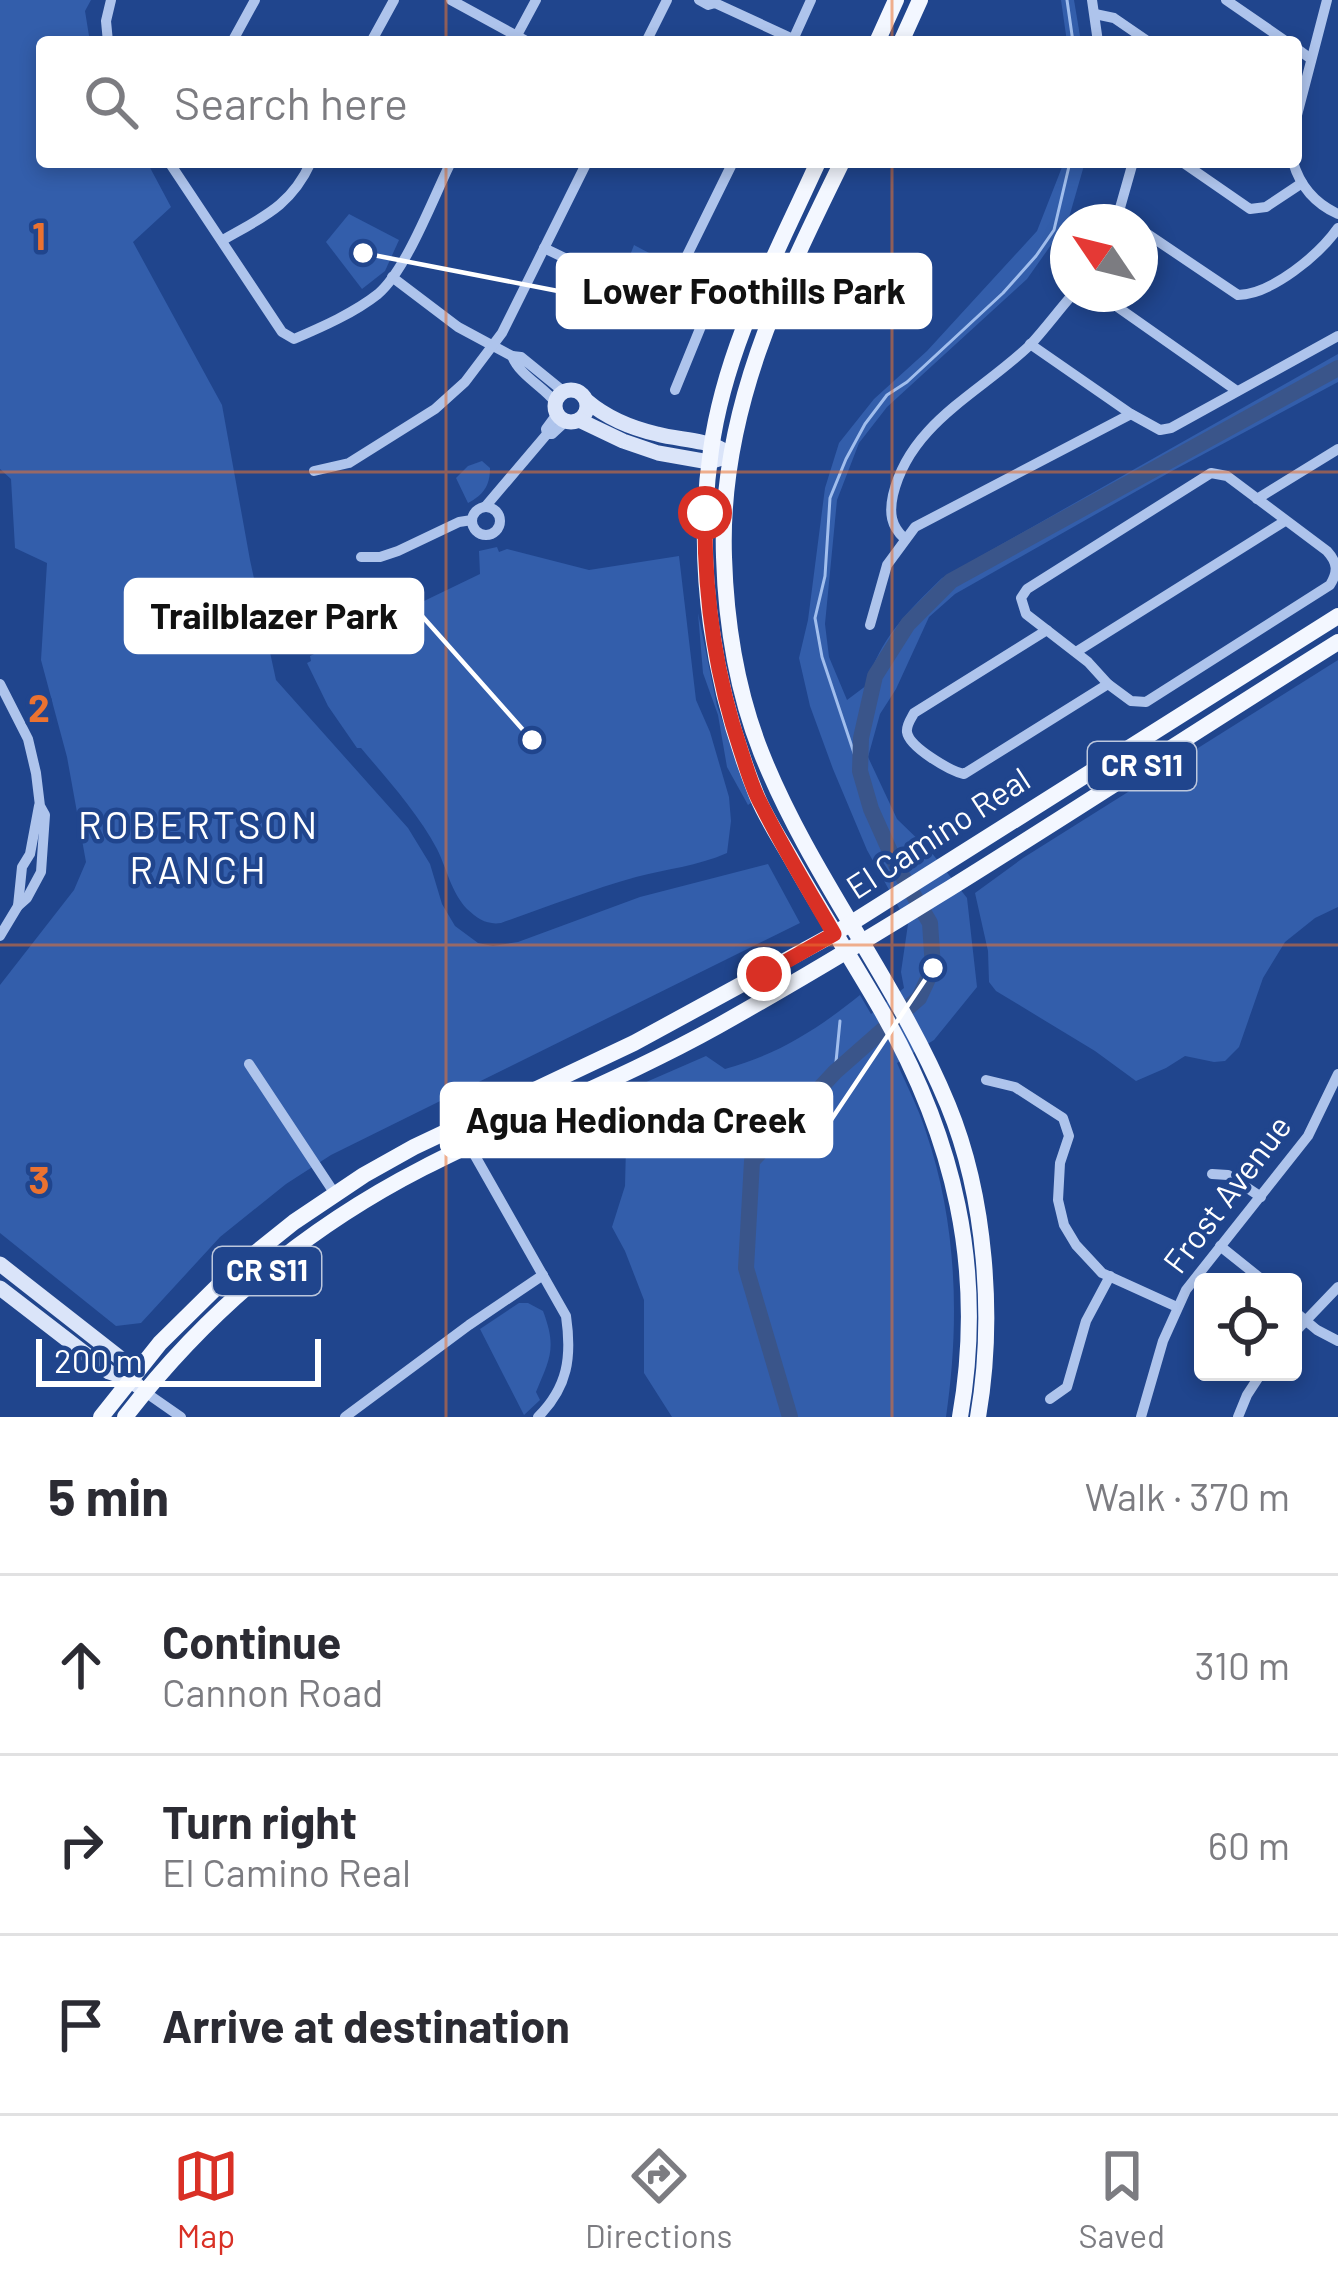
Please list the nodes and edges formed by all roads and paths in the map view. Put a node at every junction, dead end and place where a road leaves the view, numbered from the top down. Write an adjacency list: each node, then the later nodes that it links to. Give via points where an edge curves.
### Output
1 (111, 0): 16 (street)
2 (255, 0): 17 (street)
3 (394, 0): 18 (street)
4 (451, 0): 19 (street)
5 (536, 0): 20 (street)
6 (667, 0): 21 (street)
7 (699, 0): 14 (street)
8 (812, 0): 23 (street)
9 (896, 0): 24 (main road)
10 (920, 0): 25 (main road)
11 (1092, 0): 15 (street)
12 (1226, 0): 28 (street)
13 (1327, 0): 30 (street)
14 (715, 2): 22 (street)
15 (1095, 14): 26 (street); 27 (street)
16 (107, 36)
17 (235, 36)
18 (373, 36)
19 (512, 36)
20 (521, 36)
21 (649, 36)
22 (782, 36)
23 (794, 36)
24 (880, 36)
25 (904, 36)
26 (1097, 36)
27 (1141, 36)
28 (1278, 36)
29 (1302, 52): 30 (street)
30 (1311, 59): 31 (street)
31 (1302, 95)
32 (173, 168): 46 (street)
33 (308, 168): 46 (street, via 286,202)
34 (448, 168): 49 (street)
35 (584, 168): 48 (street)
36 (730, 168): 50 (street)
37 (815, 168): 64 (main road, via 739,340)
38 (839, 168): 65 (main road, via 770,315)
39 (1132, 168): 43 (street)
40 (1191, 168): 42 (street, via 1250,208 1266,207)
41 (1296, 168): 42 (street)
42 (1302, 183): 44 (street)
43 (1124, 204)
44 (1338, 214)
45 (1338, 229): 47 (street, via 1292,272 1238,295)
46 (223, 240): 49 (street, via 295,339 352,311)
47 (1158, 241)
48 (544, 248): 50 (street); 57 (street)
49 (392, 278): 57 (street)
50 (667, 296): 54 (street)
51 (713, 296): 54 (street)
52 (1057, 312): 56 (street)
53 (1125, 312): 59 (street)
54 (706, 314): 58 (street)
55 (1338, 337): 59 (street)
56 (1030, 344): 62 (street); 71 (street, via 911,449 891,507)
57 (494, 347): 61 (street, via 520,357); 66 (street, via 435,409 349,463)
58 (675, 390)
59 (1237, 391): 62 (street, via 1171,428)
60 (587, 401): 61 (street, via 586,412); 61 (street, via 575,390); 64 (street, via 628,425)
61 (564, 410): 64 (street, via 658,453); 68 (street)
62 (1131, 414): 71 (street, via 928,518)
63 (1338, 449): 67 (street)
64 (710, 453): 65 (street); 82 (main road, via 704,567 723,694 758,800)
65 (731, 454): 81 (main road, via 723,555 748,715 795,826)
66 (314, 471)
67 (1257, 499): 70 (street); 76 (street, via 1211,473 1027,589 1021,604)
68 (491, 510): 69 (street, via 478,510); 69 (street, via 499,527 489,535)
69 (472, 520): 73 (street, via 380,557)
70 (1285, 521): 72 (street); 78 (street)
71 (904, 538): 75 (street, via 887,565)
72 (1332, 548): 80 (street, via 1330,585 1146,702)
73 (361, 557)
74 (1338, 616): 81 (main road, El Camino Real / CR S11)
75 (870, 626)
76 (1047, 630): 78 (street); 80 (street, via 914,713 908,737 964,774)
77 (1338, 643): 84 (main road, El Camino Real / CR S11)
78 (1076, 652): 80 (street)
79 (0, 683): 83 (street, via 28,740 40,806 35,855 22,867 18,907)
80 (1108, 684)
81 (852, 922): 82 (main road, El Camino Real / CR S11); 84 (main road)
82 (834, 934): 85 (main road); 93 (main road, El Camino Real / CR S11)
83 (0, 936)
84 (863, 942): 85 (main road, El Camino Real / CR S11); 86 (main road)
85 (845, 952): 86 (main road); 91 (main road, El Camino Real / CR S11, via 681,1046)
86 (886, 1002): 87 (main road)
87 (914, 1054): 115 (main road, via 959,1214 968,1282); 116 (main road, via 958,1130 976,1210 987,1324)
88 (250, 1064): 93 (street)
89 (1338, 1074): 94 (street, Frost Avenue, via 1308,1136)
90 (986, 1080): 99 (street, via 1016,1087 1063,1118 1064,1225)
91 (470, 1147): 98 (street); 108 (main road, El Camino Real / CR S11, via 376,1195 262,1274)
92 (1212, 1174): 94 (street, via 1228,1174)
93 (335, 1194): 106 (main road, El Camino Real / CR S11, via 234,1270)
94 (1262, 1197): 95 (street, Frost Avenue)
95 (1220, 1246): 97 (street); 102 (street, Frost Avenue)
96 (0, 1264): 106 (street, via 119,1358)
97 (1254, 1273)
98 (543, 1275): 113 (street); 114 (street, via 566,1316 570,1345 560,1388)
99 (1110, 1276): 102 (street); 109 (street, via 1086,1321 1067,1388)
100 (1338, 1287): 103 (street)
101 (0, 1288): 106 (street)
102 (1177, 1307): 117 (street, Frost Avenue)
103 (1304, 1321): 104 (street); 105 (street)
104 (1302, 1323)
105 (1338, 1341)
106 (129, 1379): 108 (street); 110 (main road, El Camino Real / CR S11)
107 (1256, 1381): 118 (street)
108 (145, 1392): 111 (main road, El Camino Real / CR S11); 112 (street)
109 (1050, 1399)
110 (101, 1417)
111 (125, 1417)
112 (181, 1417)
113 (345, 1417)
114 (538, 1417)
115 (960, 1417)
116 (978, 1417)
117 (1141, 1417)
118 (1238, 1417)

